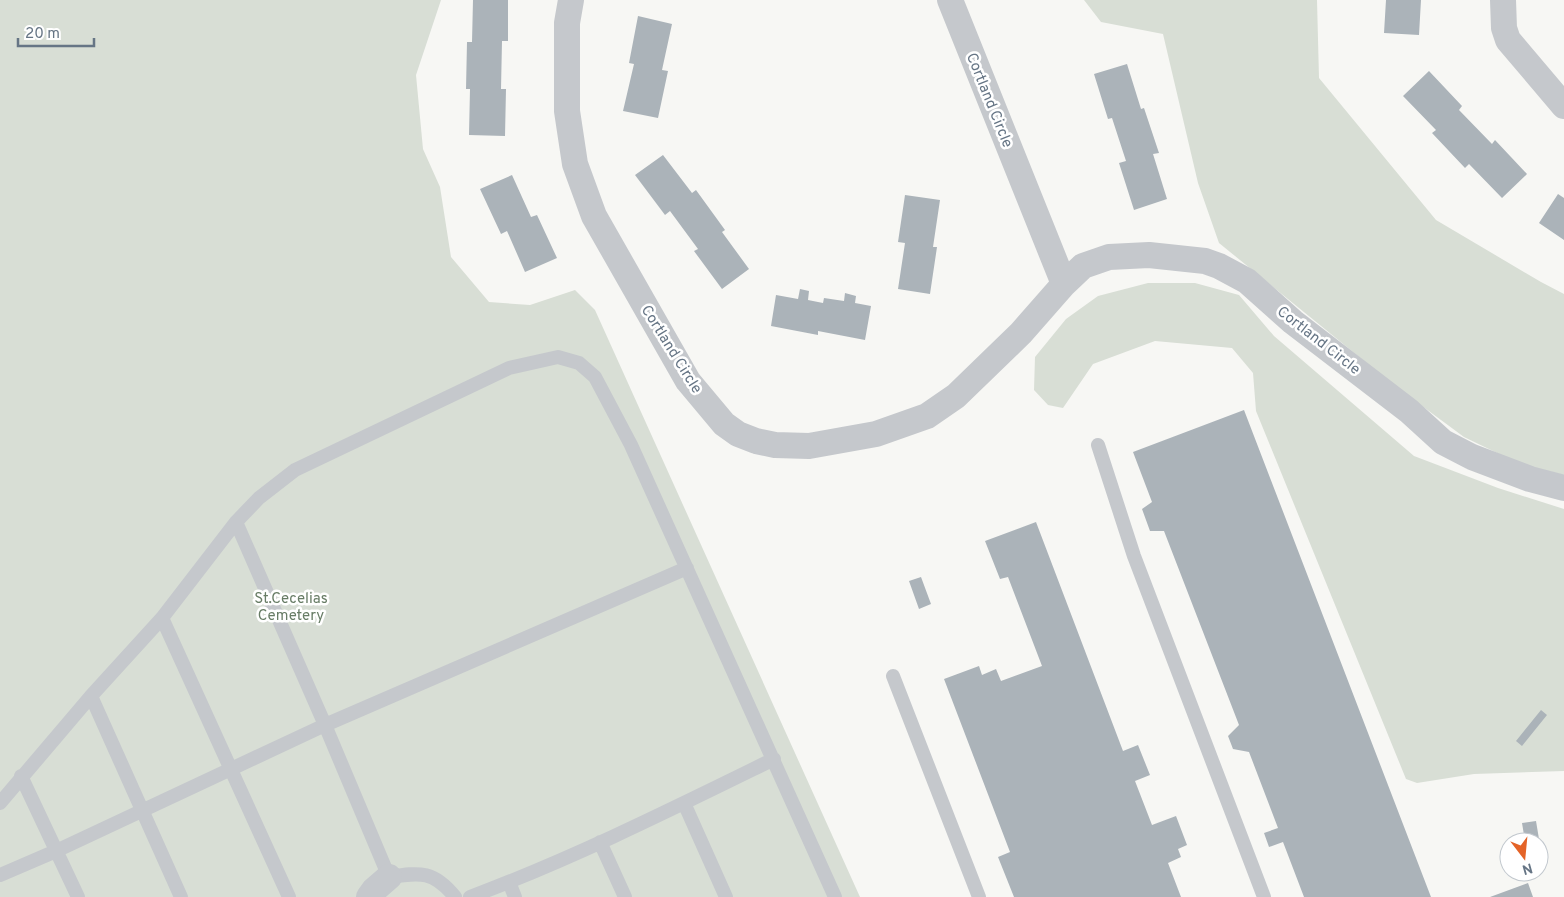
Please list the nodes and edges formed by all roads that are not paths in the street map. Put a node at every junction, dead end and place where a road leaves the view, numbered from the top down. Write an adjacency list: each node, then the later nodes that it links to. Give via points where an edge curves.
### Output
1 (571, 0): 5 (street, Cortland Circle, via 567,23 567,111 575,164 594,216 688,381 724,424 738,434 775,446 809,446 876,434 927,416 956,396 1021,333)
2 (950, 0): 5 (street, Cortland Circle)
3 (1503, 0): 4 (street, via 1508,40)
4 (1564, 106)
5 (1064, 284): 7 (street, Cortland Circle, via 1083,266 1109,257 1149,255 1205,261 1219,266 1247,281 1443,442 1522,476)
6 (1098, 445): 36 (lane, via 1134,556)
7 (1564, 488)
8 (236, 522): 9 (lane, via 258,498 295,470 509,368 558,357 579,363 596,376); 10 (lane); 13 (lane)
9 (687, 568): 13 (lane); 14 (lane)
10 (162, 618): 12 (lane); 15 (lane)
11 (893, 676): 35 (lane)
12 (91, 696): 16 (lane); 19 (lane)
13 (325, 725): 15 (lane); 23 (lane)
14 (774, 759): 18 (lane); 34 (lane)
15 (231, 769): 19 (lane); 27 (lane)
16 (21, 776): 17 (lane); 21 (lane)
17 (0, 803)
18 (684, 803): 20 (lane); 33 (lane)
19 (141, 810): 21 (lane); 26 (lane)
20 (600, 842): 24 (lane); 32 (lane)
21 (56, 850): 22 (lane); 25 (lane)
22 (0, 875)
23 (389, 877): 28 (street); 29 (lane, via 410,873 429,876 445,884)
24 (509, 882): 30 (lane); 31 (lane)
25 (78, 897)
26 (181, 897)
27 (289, 897)
28 (370, 897)
29 (455, 897)
30 (470, 897)
31 (515, 897)
32 (625, 897)
33 (726, 897)
34 (835, 897)
35 (980, 897)
36 (1264, 897)

